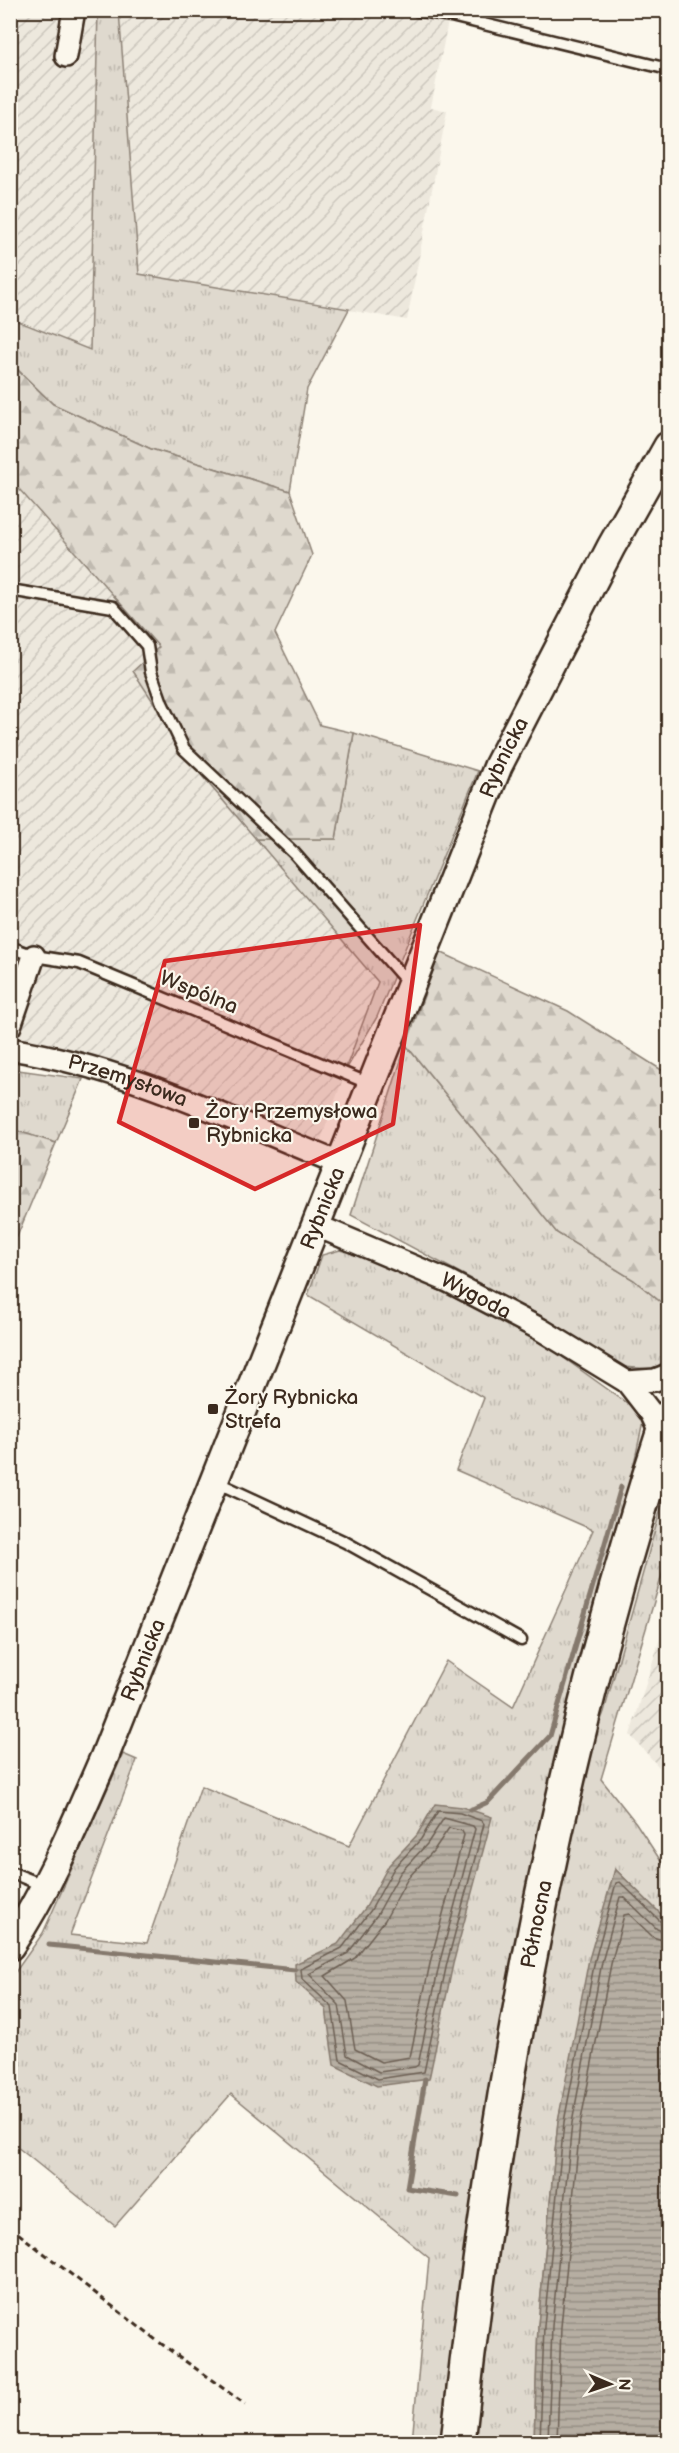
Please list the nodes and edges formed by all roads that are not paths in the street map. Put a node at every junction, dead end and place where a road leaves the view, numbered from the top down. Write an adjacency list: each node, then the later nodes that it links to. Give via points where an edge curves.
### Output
1 (74, 10): 3 (street)
2 (416, 10): 4 (lane)
3 (66, 56)
4 (669, 69)
5 (669, 446): 9 (street, Rybnicka, via 606,557 498,765)
6 (10, 590): 9 (lane, via 113,607 147,646 162,703 184,749 295,854)
7 (10, 947): 8 (lane, Wspólna)
8 (34, 956): 10 (street); 12 (lane, Wspólna, via 78,963)
9 (409, 984): 12 (street, Rybnicka)
10 (10, 1026)
11 (10, 1049): 13 (street, Przemysłowa, via 79,1063 145,1084)
12 (370, 1084): 13 (street, Rybnicka)
13 (339, 1163): 14 (street, Rybnicka)
14 (315, 1225): 16 (street, Wygoda, via 448,1281 540,1329); 19 (street, Rybnicka)
15 (669, 1375): 16 (street)
16 (627, 1383): 17 (street, Wygoda)
17 (665, 1427): 18 (main road, Północna)
18 (658, 1477): 24 (main road, Północna, via 590,1690 534,1934 487,2198)
19 (213, 1480): 20 (lane, via 345,1542); 22 (street, Rybnicka, via 104,1758)
20 (521, 1640)
21 (10, 1872): 22 (lane)
22 (45, 1886): 23 (street, Rybnicka)
23 (10, 1946)
24 (458, 2442)

